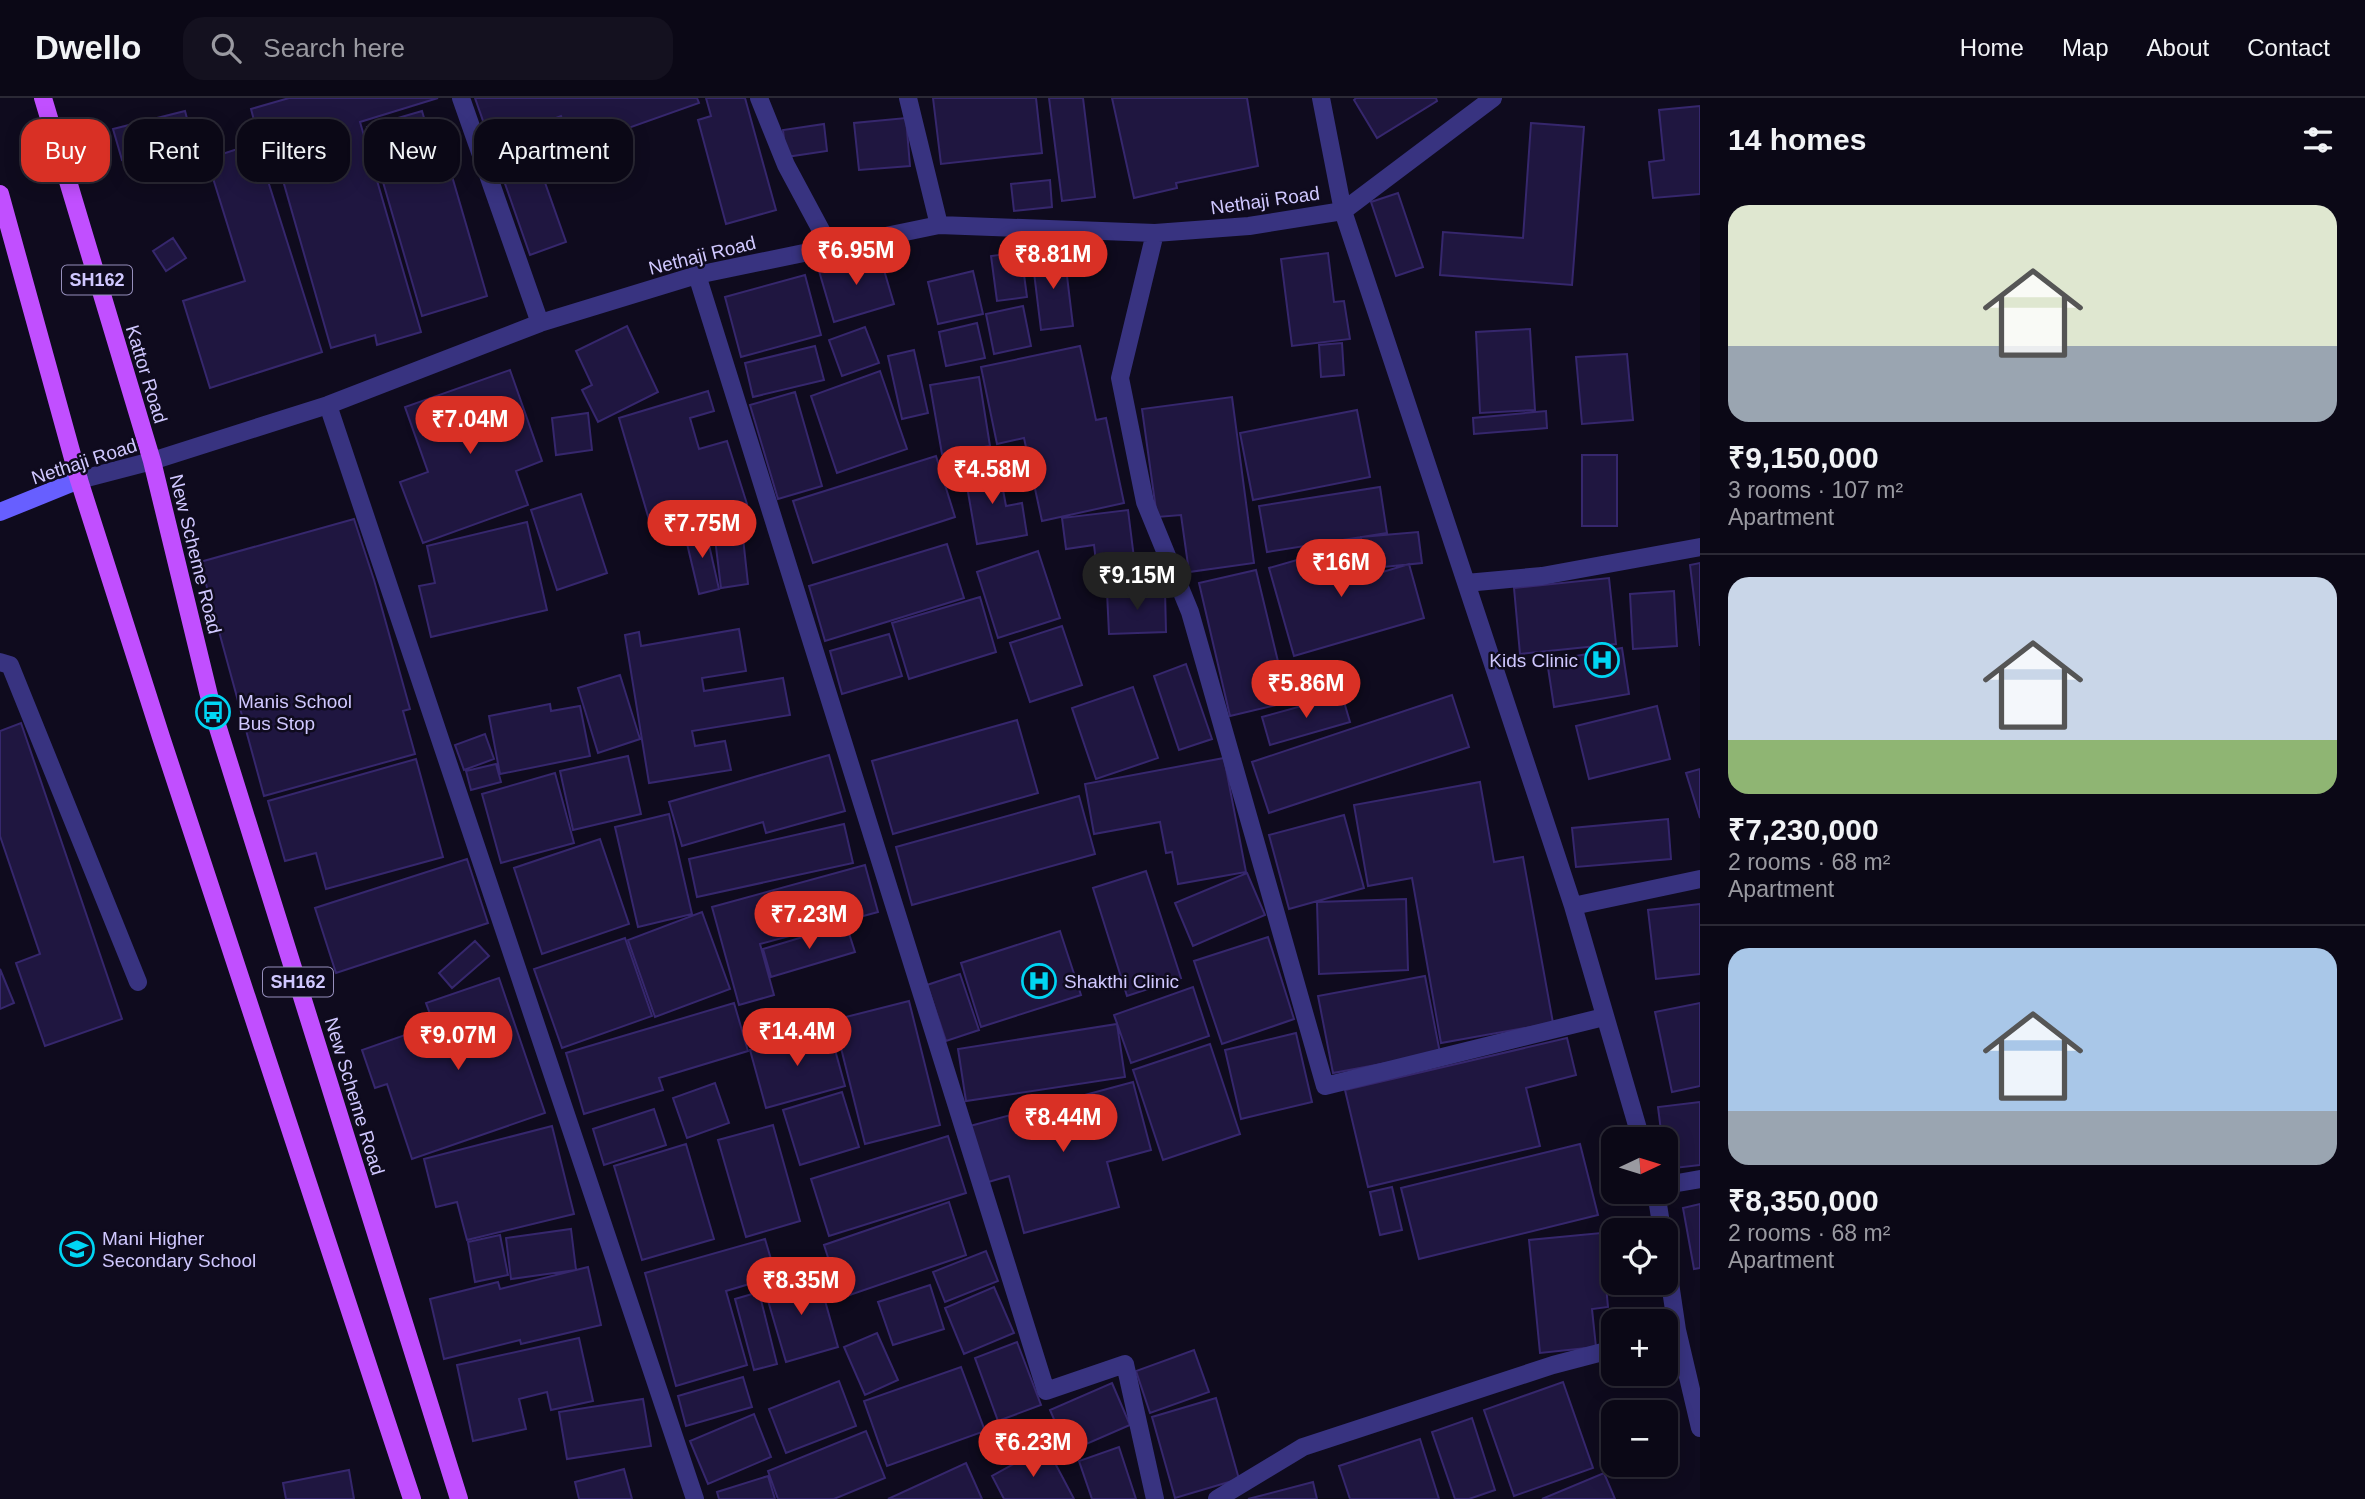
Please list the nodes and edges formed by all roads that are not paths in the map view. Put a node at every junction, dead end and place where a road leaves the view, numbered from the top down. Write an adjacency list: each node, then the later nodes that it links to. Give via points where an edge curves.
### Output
1 (43, 98): 15 (main road, Kattor Road / SH162)
2 (461, 98): 13 (street)
3 (759, 98): 11 (street, via 786,165)
4 (908, 98): 9 (street)
5 (1321, 98): 8 (street)
6 (1493, 98): 8 (street, Nethaji Road)
7 (0, 194): 16 (main road, SH162)
8 (1343, 211): 10 (street, Nethaji Road, via 1249,226); 19 (street)
9 (939, 225): 10 (street, Nethaji Road); 11 (street, Nethaji Road)
10 (1155, 233): 24 (street, via 1120,379 1145,502 1189,612 1325,1086)
11 (830, 247): 12 (street, Nethaji Road)
12 (696, 275): 13 (street, Nethaji Road); 34 (street, via 1046,1391 1125,1364)
13 (540, 323): 14 (street, Nethaji Road)
14 (328, 405): 15 (street, Nethaji Road); 33 (street)
15 (152, 461): 16 (street, Nethaji Road); 32 (main road, New Scheme Road / SH162, via 213,712)
16 (79, 480): 17 (main road, Nethaji Road); 31 (main road, SH162)
17 (0, 512)
18 (1700, 547): 19 (street, via 1542,576)
19 (1466, 583): 22 (street)
20 (0, 662): 23 (street, via 10,665)
21 (1700, 879): 22 (street)
22 (1573, 905): 24 (street)
23 (138, 982)
24 (1604, 1017): 25 (street)
25 (1637, 1127)
26 (1700, 1179): 27 (street)
27 (1678, 1183)
28 (1601, 1352): 35 (street, via 1303,1447)
29 (1678, 1352): 30 (street)
30 (1700, 1428)
31 (412, 1499)
32 (459, 1499)
33 (695, 1499)
34 (1155, 1499)
35 (1217, 1499)

